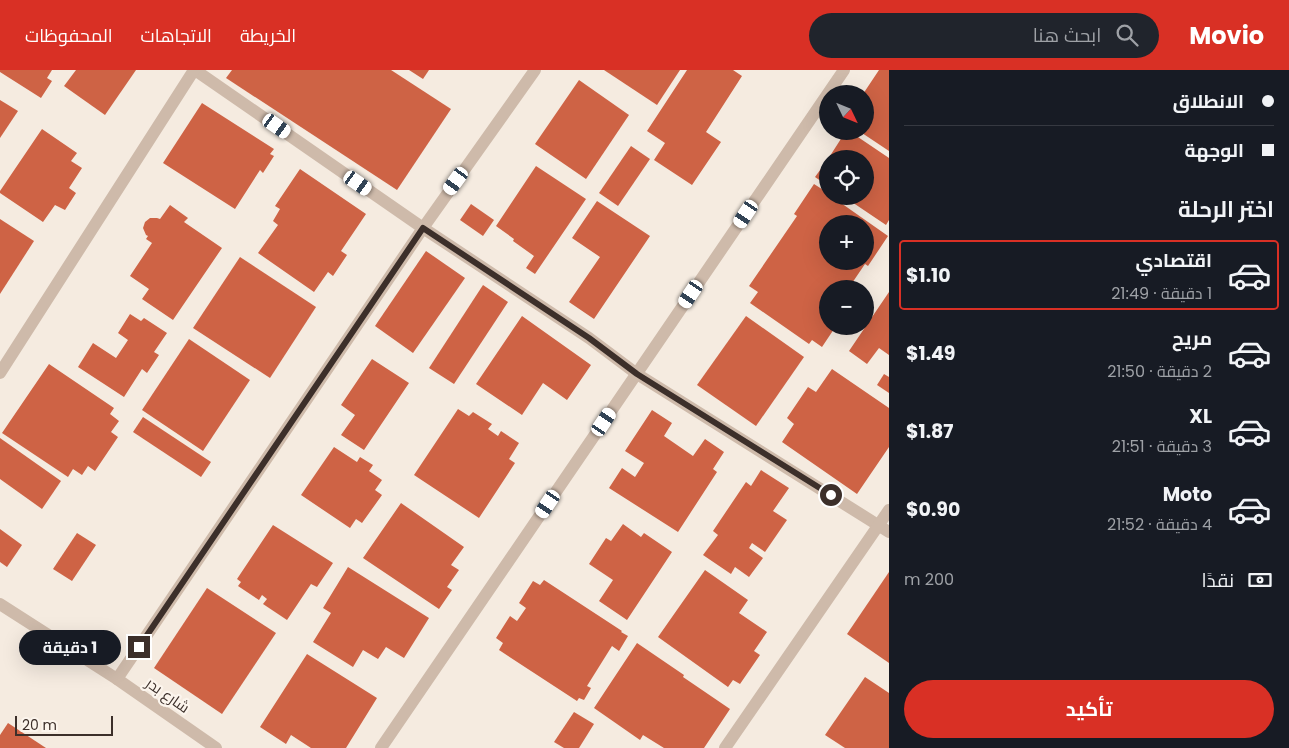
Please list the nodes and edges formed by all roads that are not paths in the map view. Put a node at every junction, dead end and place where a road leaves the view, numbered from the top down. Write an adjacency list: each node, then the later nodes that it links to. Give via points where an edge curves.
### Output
1 (195, 70): 4 (street); 5 (street)
2 (535, 70): 4 (street)
3 (844, 70): 6 (street)
4 (423, 228): 6 (street, via 589,338); 10 (street)
5 (0, 373)
6 (637, 374): 8 (street); 12 (street)
7 (889, 510): 8 (street)
8 (884, 528): 13 (street)
9 (0, 604): 10 (street, شارع بدر)
10 (117, 679): 11 (street, شارع بدر)
11 (216, 748)
12 (381, 748)
13 (725, 748)

